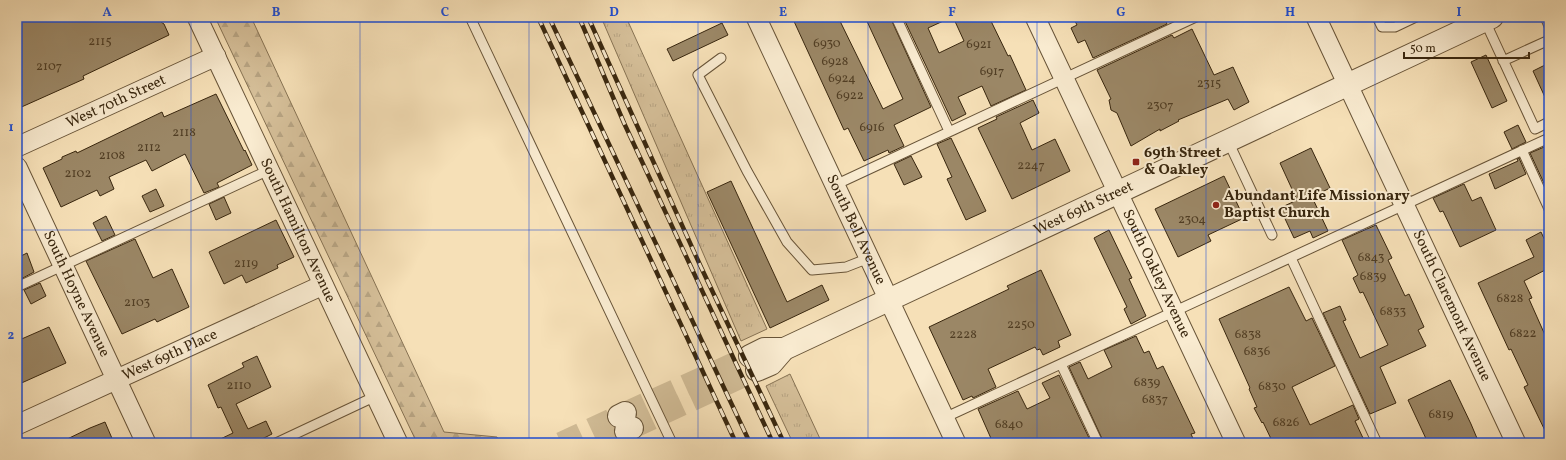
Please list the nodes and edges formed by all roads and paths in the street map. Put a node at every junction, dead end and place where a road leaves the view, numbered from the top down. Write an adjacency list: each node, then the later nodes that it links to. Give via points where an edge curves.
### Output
1 (197, 17): 15 (street, South Hamilton Avenue)
2 (470, 17): 49 (lane)
3 (756, 17): 28 (street, South Bell Avenue)
4 (896, 17): 21 (lane)
5 (1036, 17): 18 (street, South Oakley Avenue)
6 (1196, 17): 12 (lane)
7 (1316, 17): 19 (street, South Claremont Avenue)
8 (1377, 17): 9 (lane, via 1382,27 1395,27)
9 (1416, 17)
10 (1545, 17): 13 (lane)
11 (1488, 19): 17 (lane); 19 (street, West 69th Street)
12 (1176, 21): 18 (lane)
13 (1549, 26)
14 (1549, 40): 17 (lane)
15 (216, 56): 24 (street, West 70th Street); 27 (street, South Hamilton Avenue)
16 (721, 58): 33 (lane, via 698,75 787,242 812,270 846,266)
17 (1503, 61): 20 (lane, via 1535,128)
18 (1064, 78): 21 (lane); 29 (street, South Oakley Avenue)
19 (1348, 85): 23 (street, West 69th Street); 30 (street, South Claremont Avenue)
20 (1549, 122)
21 (949, 132): 28 (lane)
22 (1549, 138): 25 (lane)
23 (1228, 141): 29 (street, West 69th Street); 32 (lane)
24 (17, 147)
25 (1522, 150): 30 (lane); 31 (lane)
26 (17, 167): 35 (street, South Hoyne Avenue)
27 (269, 170): 35 (lane); 36 (street, South Hamilton Avenue)
28 (835, 185): 33 (street, South Bell Avenue)
29 (1118, 192): 38 (street, West 69th Street); 39 (street, South Oakley Avenue)
30 (1404, 205): 34 (lane); 54 (street, South Claremont Avenue)
31 (1549, 209)
32 (1272, 235)
33 (869, 258): 38 (street, South Bell Avenue)
34 (1291, 258): 39 (lane); 53 (lane)
35 (62, 266): 37 (lane); 42 (street, South Hoyne Avenue)
36 (323, 284): 42 (street, West 69th Place); 43 (street, South Hamilton Avenue)
37 (17, 287)
38 (889, 300): 40 (street, West 69th Street, via 784,349 764,349); 44 (street, South Bell Avenue)
39 (1175, 312): 41 (lane); 52 (street, South Oakley Avenue)
40 (753, 363)
41 (1060, 364): 44 (lane); 51 (lane)
42 (116, 380): 45 (street, West 69th Place); 46 (street, South Hoyne Avenue)
43 (376, 396): 47 (lane); 48 (street, South Hamilton Avenue)
44 (944, 418): 50 (street, South Bell Avenue)
45 (17, 425)
46 (146, 443)
47 (276, 443)
48 (398, 443)
49 (672, 443)
50 (956, 443)
51 (1098, 443)
52 (1236, 443)
53 (1377, 443)
54 (1516, 443)

